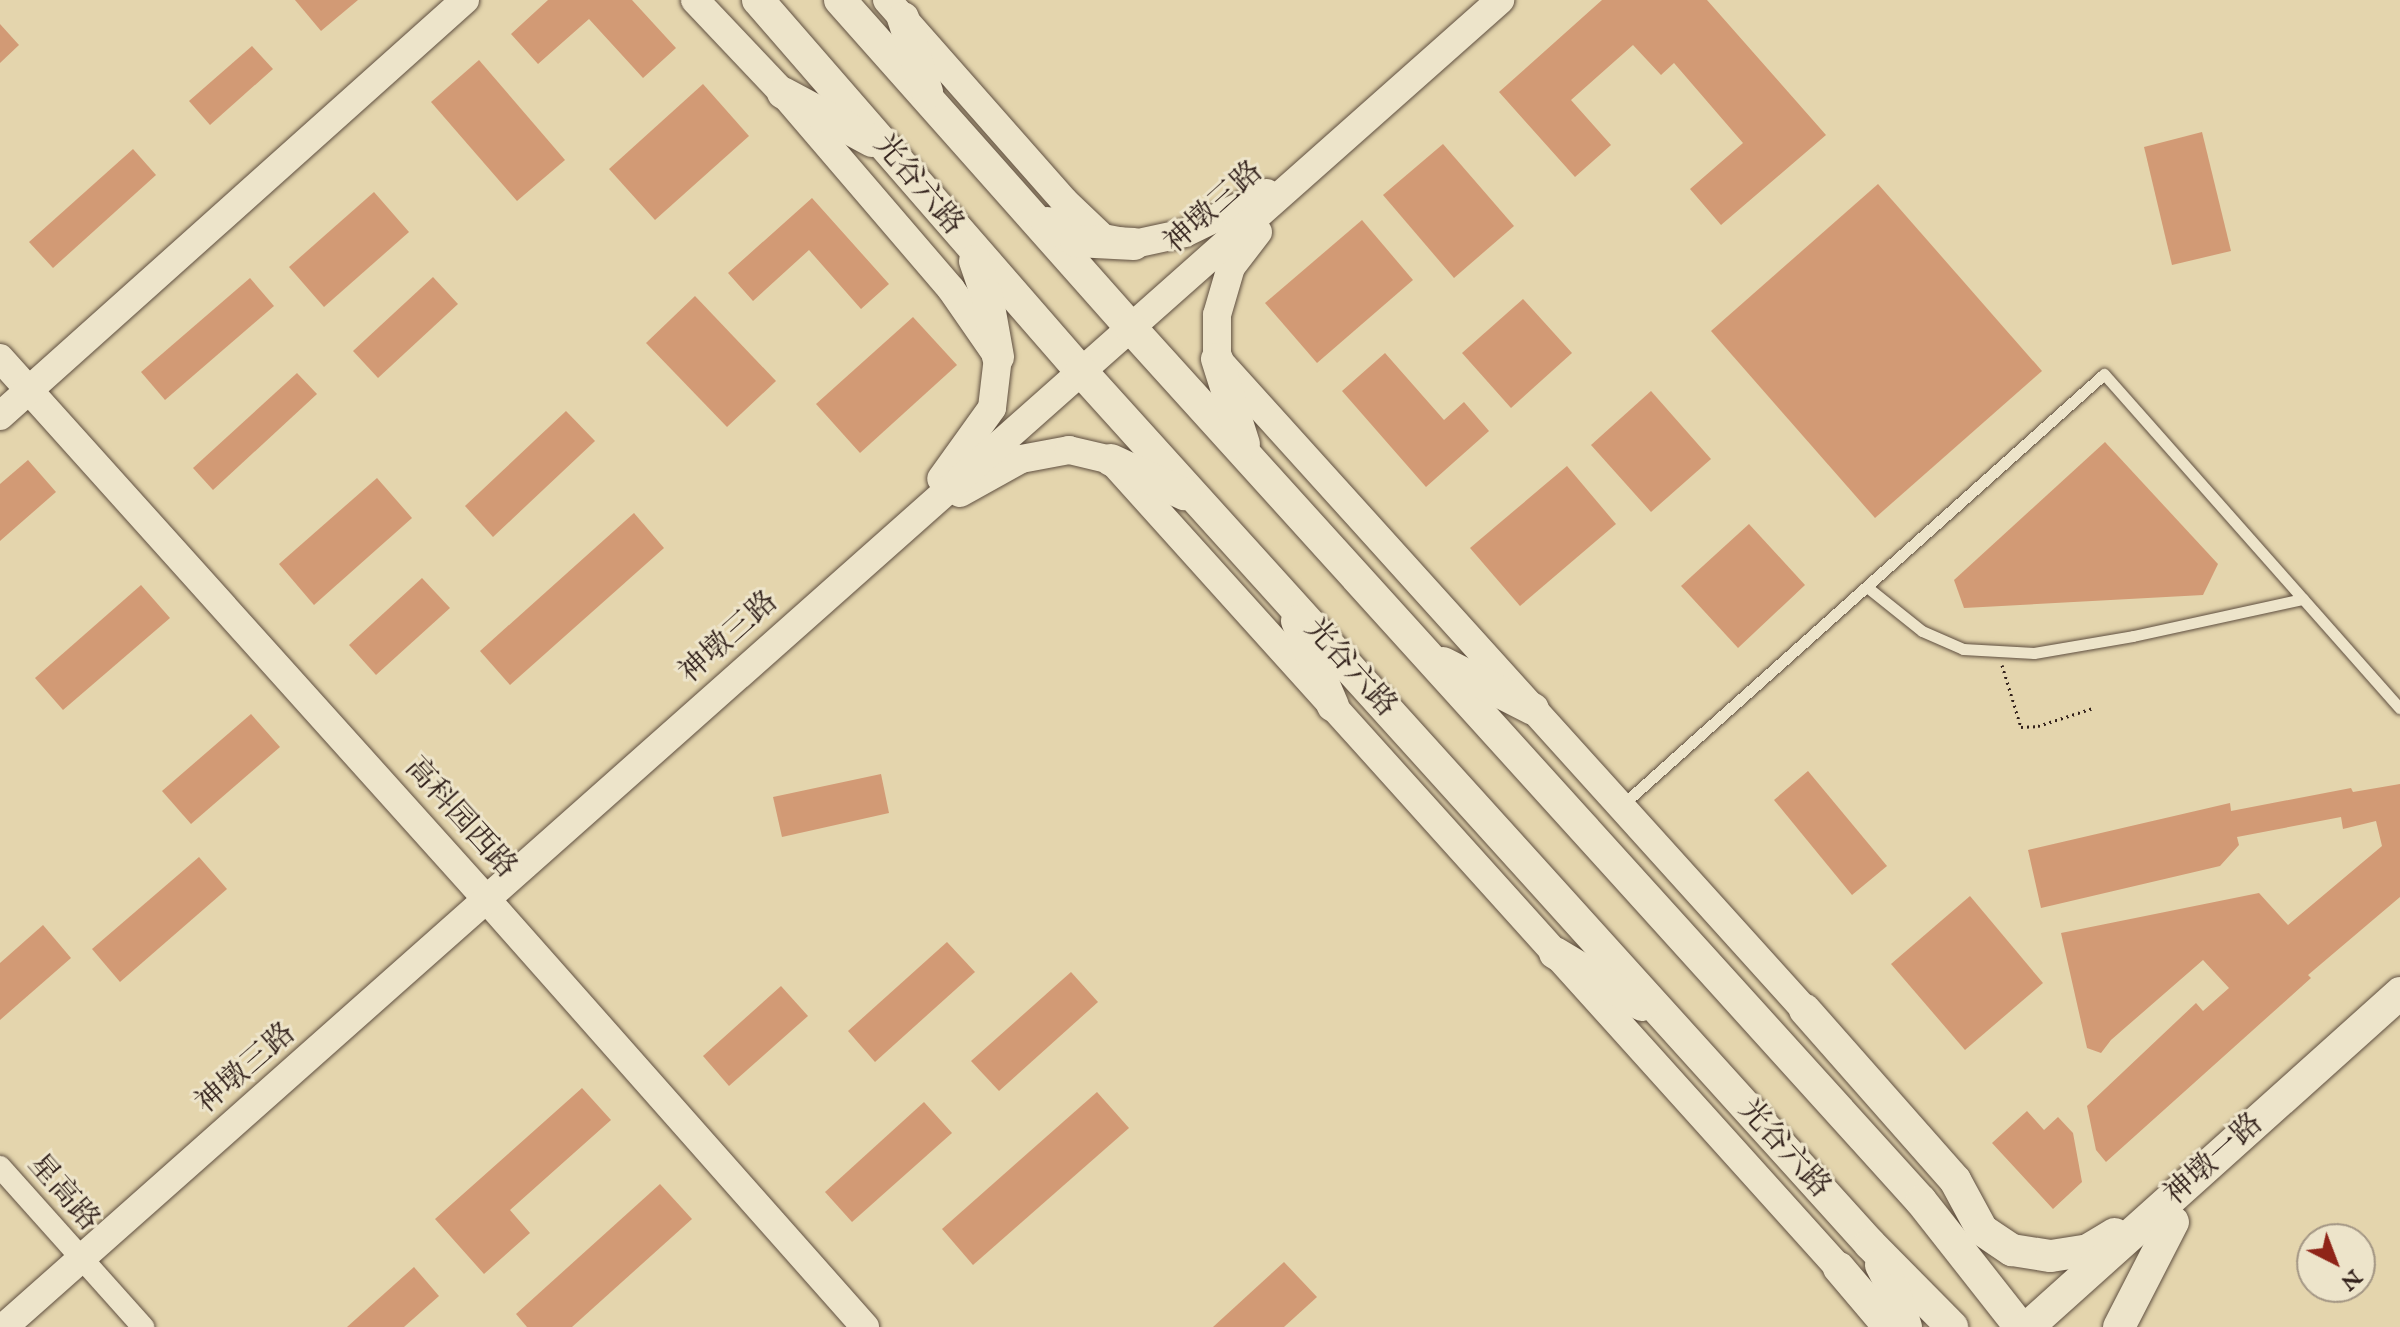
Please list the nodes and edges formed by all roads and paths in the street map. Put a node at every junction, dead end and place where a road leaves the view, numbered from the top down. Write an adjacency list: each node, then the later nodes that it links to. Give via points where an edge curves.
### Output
1 (465, 0): 19 (street)
2 (695, 0): 7 (street)
3 (758, 0): 9 (main road, 光谷六路)
4 (840, 0): 8 (main road, 光谷六路)
5 (1500, 0): 10 (street, 神墩三路)
6 (895, 9): 8 (main road); 12 (street, via 1064,201 1103,238)
7 (783, 93): 9 (main road); 15 (street, via 951,289)
8 (932, 106): 11 (main road, 光谷六路)
9 (893, 153): 13 (main road, 光谷六路)
10 (1298, 178): 12 (street, via 1185,233); 14 (street, 神墩三路); 17 (street, via 1231,267 1217,315)
11 (1023, 207): 12 (main road, via 1076,241); 14 (main road, 光谷六路)
12 (1134, 244)
13 (970, 247): 15 (main road, via 987,295); 18 (main road, 光谷六路)
14 (1131, 328): 18 (street, 神墩三路); 21 (main road, 光谷六路)
15 (998, 357): 24 (street, via 992,408)
16 (0, 358): 19 (street, 高科园西路)
17 (1217, 359): 21 (main road); 33 (street)
18 (1081, 371): 23 (main road, 光谷六路); 24 (street, 神墩三路)
19 (29, 390): 20 (street); 35 (street, 高科园西路)
20 (0, 416)
21 (1249, 458): 28 (main road, 光谷六路)
22 (1111, 460): 23 (main road); 24 (street, via 1069,450 1021,459); 30 (street)
23 (1199, 501): 26 (main road, 光谷六路)
24 (910, 521): 35 (street, 神墩三路)
25 (1867, 587): 27 (lane, via 1922,631 1963,649 2034,653); 27 (lane, via 2104,374); 34 (lane)
26 (1288, 599): 30 (main road); 40 (main road, 光谷六路)
27 (2303, 599): 32 (lane)
28 (1426, 655): 33 (main road); 41 (main road, 光谷六路)
29 (2001, 662): 31 (path, via 2021,727)
30 (1333, 706): 36 (street)
31 (2093, 708)
32 (2400, 708)
33 (1533, 709): 34 (street)
34 (1621, 806): 38 (street)
35 (488, 901): 47 (street, 神墩三路); 51 (street, 高科园西路)
36 (1555, 953): 40 (main road); 48 (street)
37 (2400, 993): 44 (main road, 神墩一路)
38 (1805, 1010): 41 (main road); 46 (main road, via 1955,1180 1982,1230 2012,1250)
39 (2400, 1018): 44 (main road, 神墩一路)
40 (1670, 1023): 45 (main road, 光谷六路)
41 (1841, 1113): 43 (main road, 光谷六路)
42 (0, 1167): 47 (street, 星高路)
43 (1921, 1201): 46 (main road, via 1956,1243 1998,1258); 55 (main road, 光谷六路)
44 (2166, 1216): 46 (main road, via 2088,1250); 56 (main road, 神墩一路); 57 (main road, 神墩一路); 58 (main road)
45 (1870, 1244): 53 (main road); 54 (main road, 光谷六路)
46 (2051, 1256)
47 (81, 1259): 49 (street, 神墩三路); 50 (street, 星高路)
48 (1839, 1268): 52 (main road)
49 (4, 1327)
50 (143, 1327)
51 (865, 1327)
52 (1889, 1327)
53 (1906, 1327)
54 (1952, 1327)
55 (2020, 1327)
56 (2028, 1327)
57 (2055, 1327)
58 (2119, 1327)

